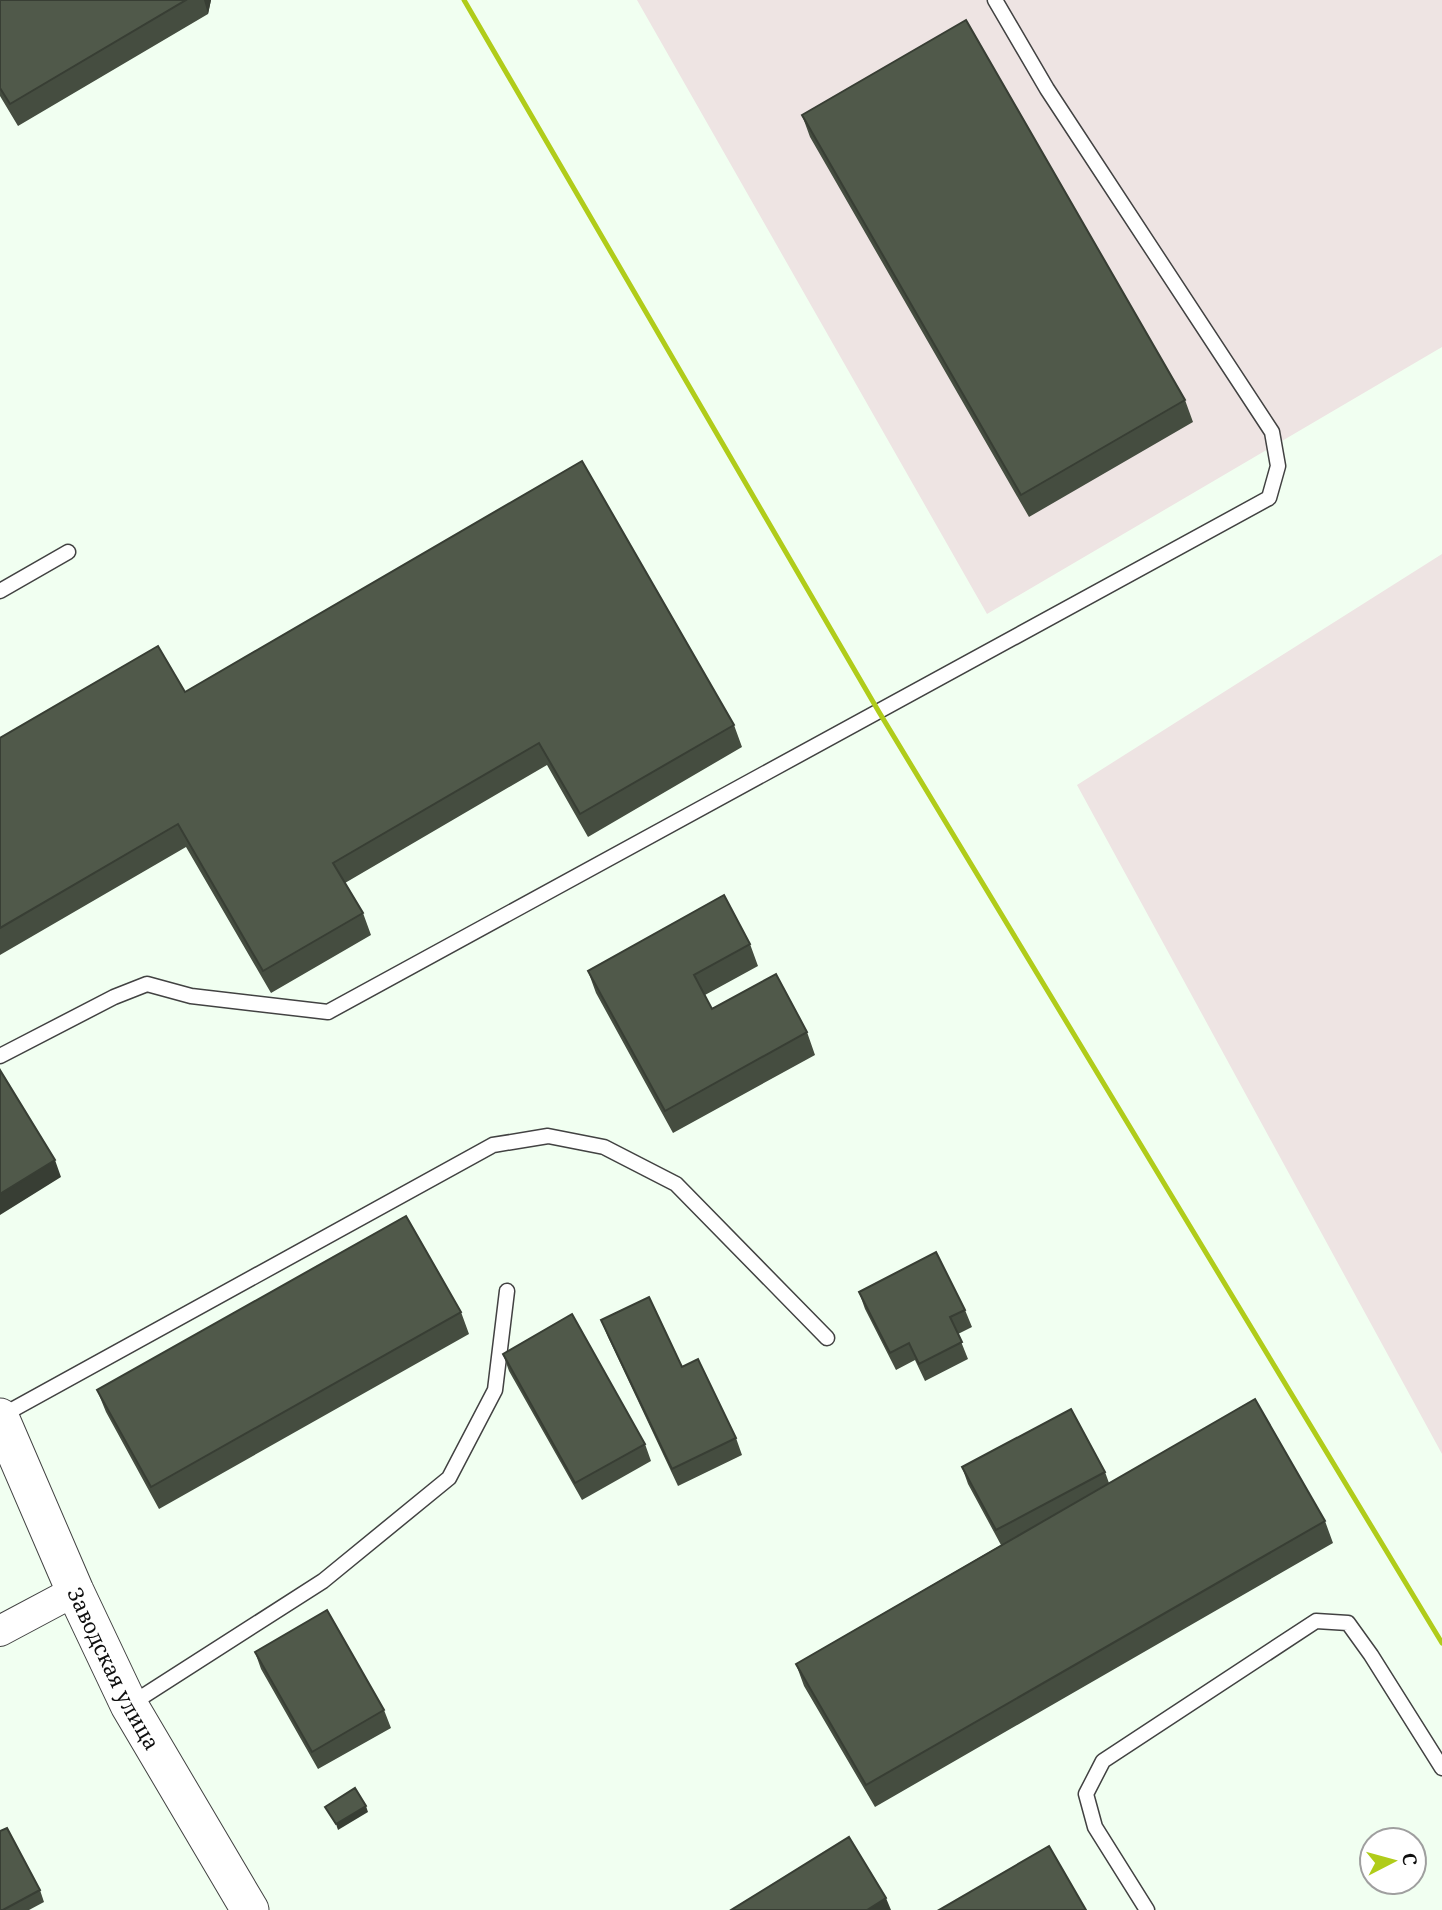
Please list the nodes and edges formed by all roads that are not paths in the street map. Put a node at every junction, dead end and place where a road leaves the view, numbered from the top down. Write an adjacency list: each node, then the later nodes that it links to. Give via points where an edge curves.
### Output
1 (996, 0): 4 (lane, via 1047,89 1272,432 1278,466 1269,498 328,1012 191,996 146,984)
2 (68, 552): 3 (lane)
3 (0, 591)
4 (0, 1056)
5 (507, 1291): 10 (lane, via 495,1390 449,1478 323,1581)
6 (827, 1338): 7 (lane, via 676,1184 604,1147 548,1136 493,1145)
7 (0, 1417): 8 (street, Заводская улица)
8 (75, 1591): 9 (street); 10 (street, Заводская улица)
9 (0, 1631)
10 (130, 1705): 12 (street, Заводская улица)
11 (1442, 1769): 13 (lane, via 1348,1623 1316,1621 1103,1760 1086,1794 1095,1827)
12 (248, 1909)
13 (1147, 1910)

